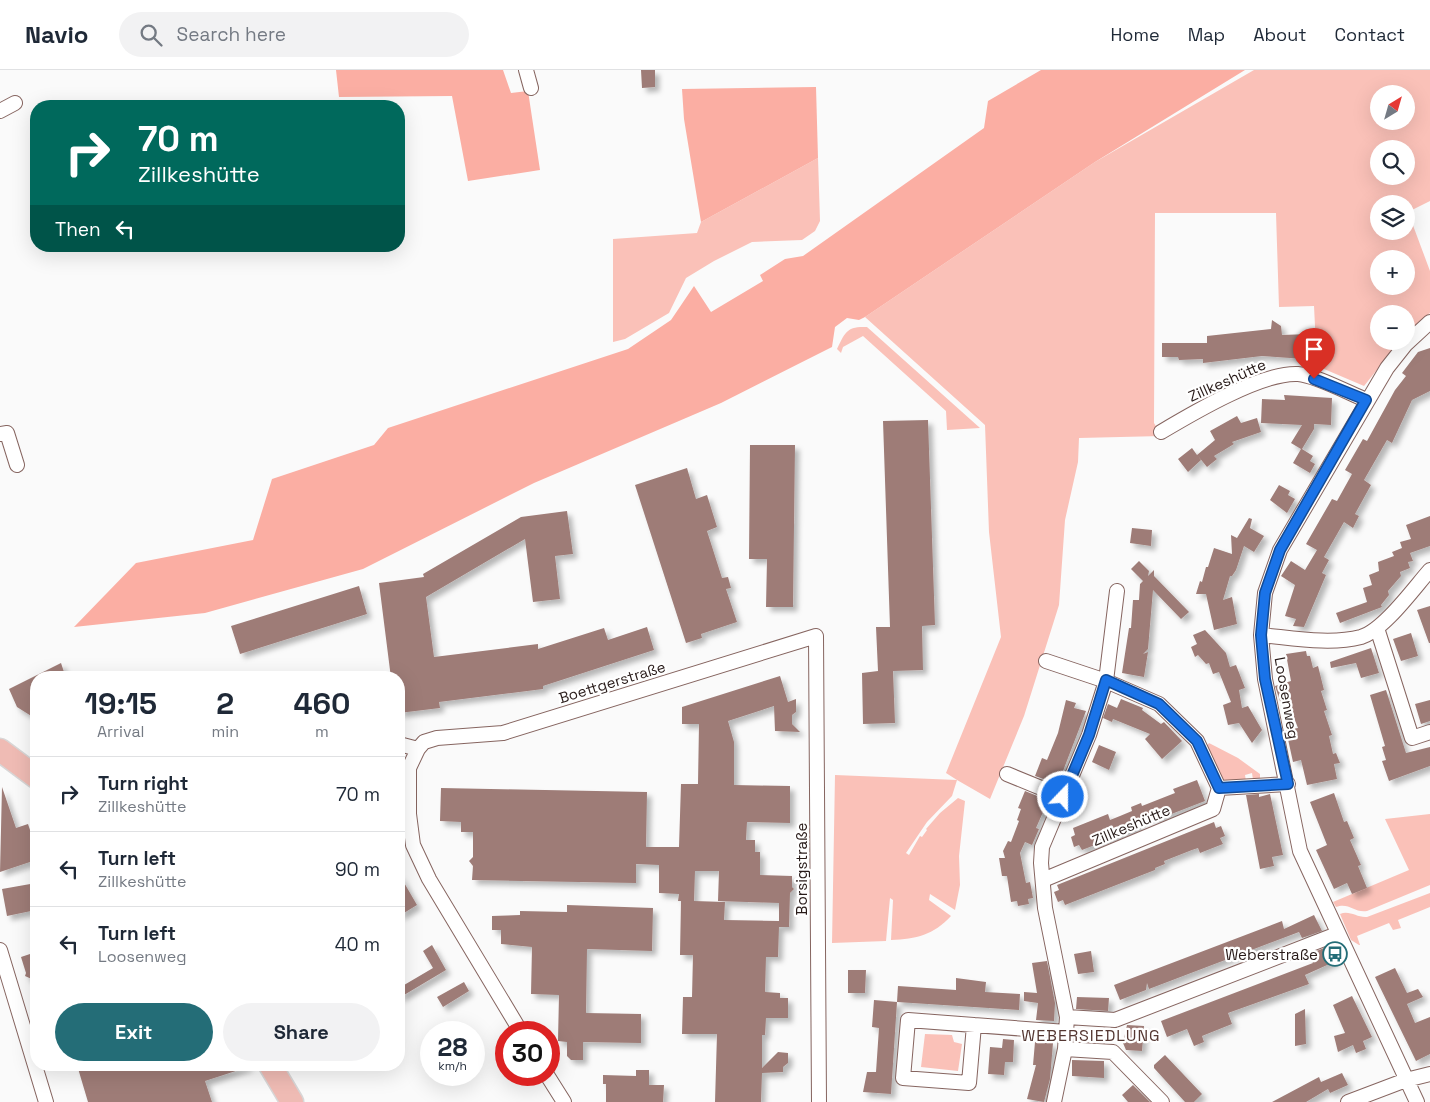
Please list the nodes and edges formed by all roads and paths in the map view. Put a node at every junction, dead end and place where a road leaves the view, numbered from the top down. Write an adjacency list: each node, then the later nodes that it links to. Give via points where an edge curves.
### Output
1 (526, 70): 2 (street)
2 (531, 88)
3 (16, 103): 4 (street)
4 (0, 111)
5 (1430, 322): 6 (street, Loosenweg, via 1406,344)
6 (1366, 400): 7 (street, Zillkeshütte, via 1300,374 1278,375 1210,403); 13 (street, Loosenweg, via 1280,550 1265,593)
7 (1162, 432)
8 (0, 434): 9 (street, via 7,433)
9 (17, 465)
10 (1430, 570): 12 (street)
11 (1117, 591): 16 (street)
12 (1377, 628): 13 (street, via 1362,637 1334,640); 17 (street, via 1412,738)
13 (1261, 635): 23 (street, Loosenweg, via 1265,679)
14 (816, 636): 19 (street, Boettgerstraße, via 503,732 437,738 424,742); 43 (street, Borsigstraße)
15 (1046, 661): 16 (street)
16 (1106, 680): 24 (street, via 1159,704 1197,741); 25 (street, via 1089,735)
17 (1430, 732)
18 (405, 746): 19 (street)
19 (418, 749): 30 (street, via 409,768 413,845 428,878)
20 (0, 750): 21 (main road)
21 (30, 772)
22 (1006, 774): 25 (street)
23 (1288, 784): 24 (street); 27 (street, Loosenweg, via 1300,851)
24 (1219, 788): 26 (street, Zillkeshütte, via 1213,809)
25 (1063, 797): 26 (street, via 1042,847)
26 (1043, 880): 29 (street, via 1045,908)
27 (1337, 934): 29 (street, via 1114,1020); 38 (street, Loosenweg)
28 (0, 950): 33 (street)
29 (1067, 1017): 32 (street)
30 (514, 1021)
31 (974, 1025): 31 (street, via 908,1020 903,1078 969,1083); 32 (street)
32 (1066, 1032): 34 (street)
33 (30, 1049)
34 (1065, 1049): 44 (street); 45 (street, via 1113,1052)
35 (37, 1071): 40 (street)
36 (274, 1071): 41 (main road)
37 (1430, 1074): 38 (street)
38 (1406, 1080): 46 (street); 47 (street, Loosenweg)
39 (554, 1086): 42 (street)
40 (46, 1102)
41 (292, 1102)
42 (564, 1102)
43 (819, 1102)
44 (1054, 1102)
45 (1162, 1102)
46 (1348, 1102)
47 (1417, 1102)

